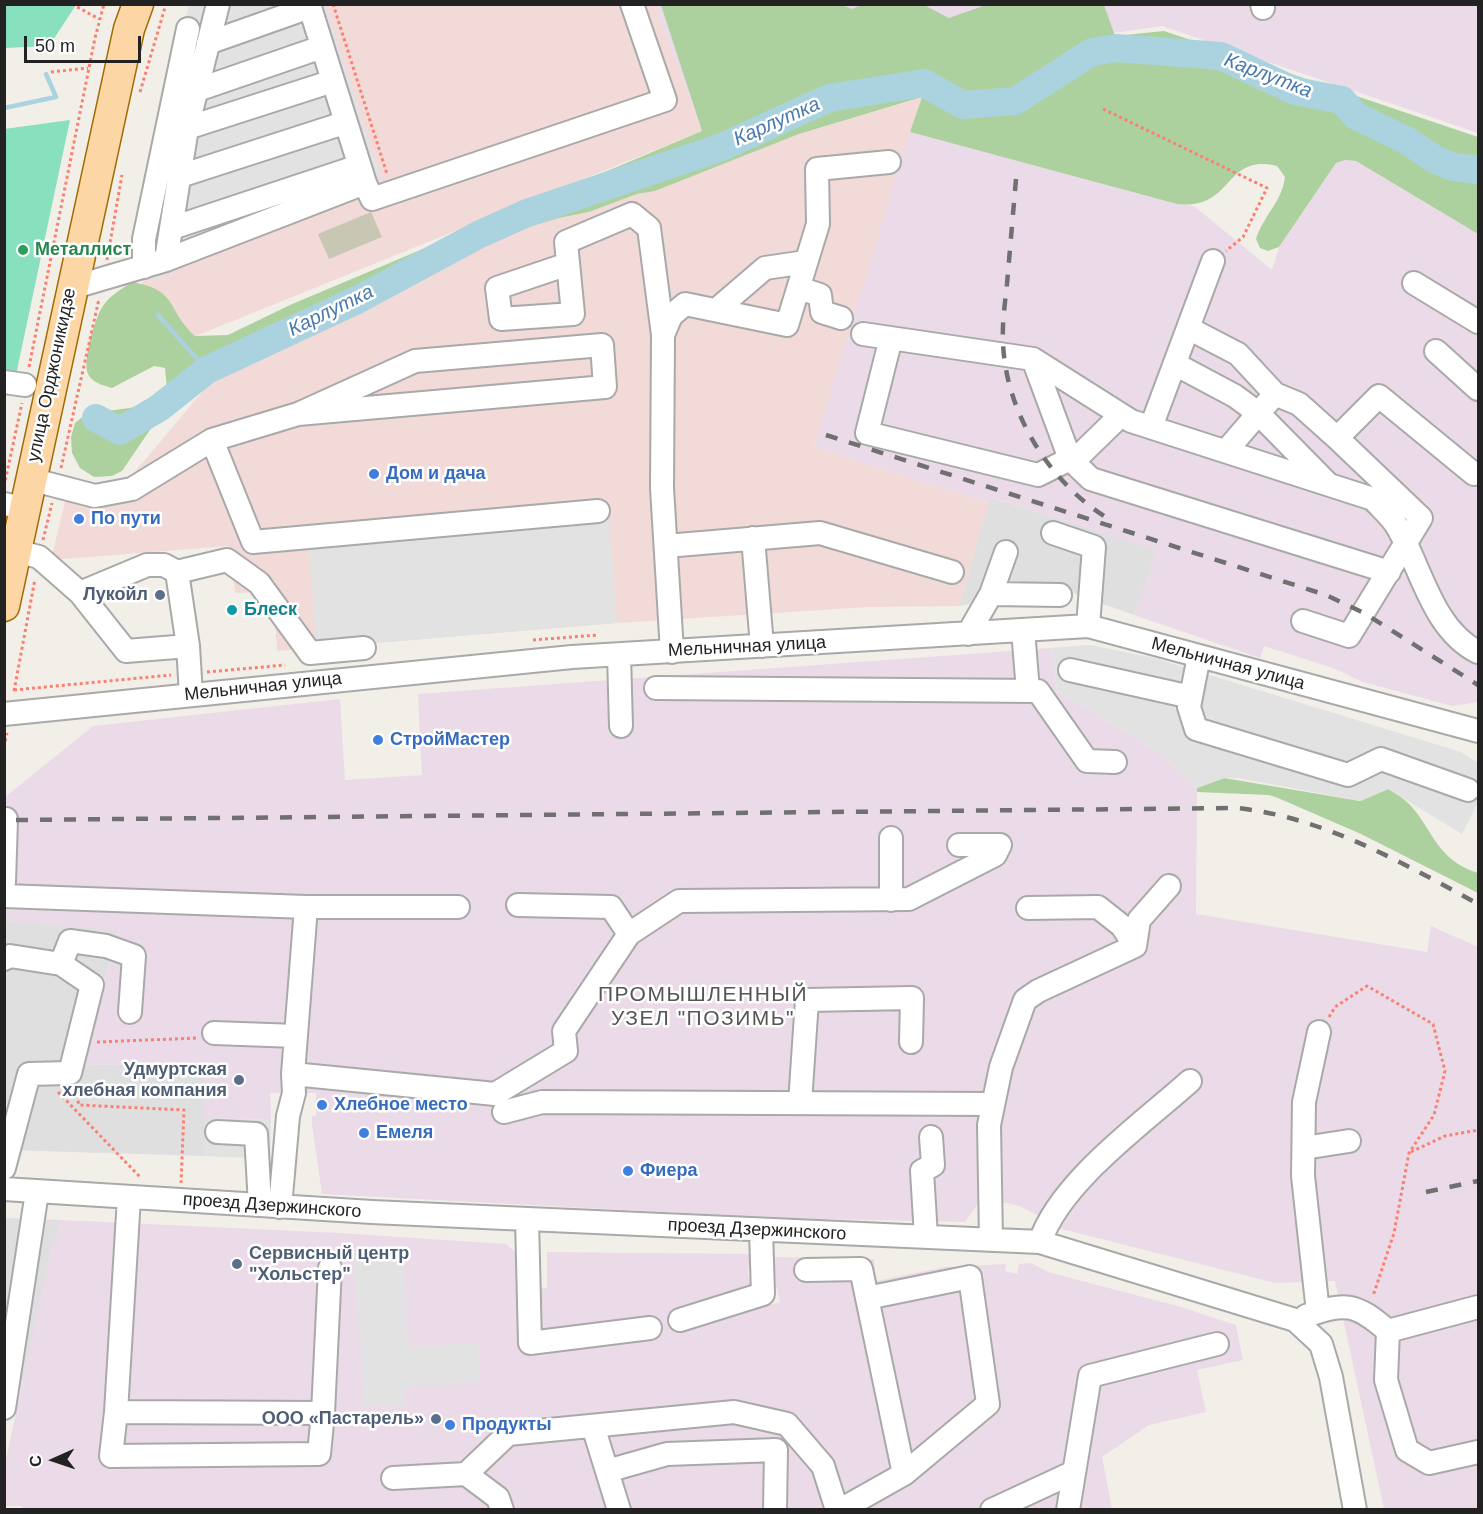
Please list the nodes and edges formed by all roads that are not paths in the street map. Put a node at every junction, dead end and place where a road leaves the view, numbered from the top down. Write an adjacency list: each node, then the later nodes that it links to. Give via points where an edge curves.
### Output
1 (138, 4): 22 (main road, улица Орджоникидзе, via 129,29)
2 (218, 4): 6 (street)
3 (632, 4): 13 (street, via 665,100 372,199)
4 (309, 6): 6 (street); 7 (street)
5 (189, 29): 20 (street, via 144,239)
6 (208, 44): 9 (street)
7 (322, 47): 8 (street); 9 (street)
8 (333, 81): 10 (street); 11 (street)
9 (197, 90): 11 (street)
10 (344, 123): 13 (street); 14 (street)
11 (187, 128): 14 (street)
12 (889, 162): 18 (street, via 817,169 818,224)
13 (362, 175): 15 (street); 16 (street)
14 (180, 176): 15 (street)
15 (172, 228): 16 (street)
16 (166, 260): 20 (street)
17 (1213, 261): 27 (street)
18 (806, 262): 23 (street); 24 (street, via 765,268)
19 (568, 264): 29 (street, via 566,242 632,214 649,228)
20 (144, 267): 22 (street)
21 (1414, 283): 26 (street)
22 (71, 288): 45 (main road, улица Орджоникидзе)
23 (799, 288): 24 (street, via 787,325); 25 (street, via 820,295 822,312)
24 (716, 310): 29 (street, via 685,304 671,316)
25 (841, 318)
26 (1479, 322)
27 (1188, 328): 33 (street); 35 (street, via 1238,354)
28 (863, 334): 30 (street)
29 (663, 335): 52 (street, via 662,477)
30 (891, 338): 32 (street); 43 (street, via 867,433 1038,475)
31 (1436, 351): 34 (street)
32 (1033, 359): 38 (street); 43 (street)
33 (1174, 364): 36 (street, via 1235,396); 39 (street)
34 (1479, 389)
35 (1275, 394): 36 (street); 40 (street, via 1299,404)
36 (1258, 413): 42 (street); 46 (street)
37 (298, 414): 37 (street, via 605,387 602,345 415,361); 41 (street)
38 (1121, 415): 39 (street); 43 (street, via 1082,453)
39 (1151, 427): 42 (street)
40 (1337, 438): 44 (street, via 1378,396); 51 (street, via 1421,518)
41 (212, 440): 45 (street, via 132,489 95,496); 48 (street, via 253,542)
42 (1226, 451): 46 (street)
43 (1070, 459): 57 (street, via 1091,479)
44 (1474, 474)
45 (30, 483): 47 (main road, улица Орджоникидзе)
46 (1329, 485): 51 (street, via 1373,500 1397,525)
47 (15, 506): 54 (main road, улица Орджоникидзе)
48 (598, 510)
49 (1053, 533): 63 (street, via 1094,547)
50 (753, 538): 52 (street); 56 (street, via 820,533); 67 (street)
51 (1406, 544): 57 (street); 70 (street, via 1444,619 1468,647)
52 (666, 546): 69 (street)
53 (1006, 552): 59 (street)
54 (27, 554): 58 (street); 61 (main road, улица Орджоникидзе)
55 (177, 572): 58 (street, via 164,565 147,565); 66 (street); 68 (street, via 226,560 259,583 310,653)
56 (952, 572)
57 (1389, 572): 62 (street, via 1349,636)
58 (80, 593): 66 (street, via 126,651)
59 (991, 594): 60 (street); 65 (street)
60 (1060, 595)
61 (4, 606)
62 (1303, 621)
63 (1088, 626): 64 (street, Мельничная улица); 72 (street, Мельничная улица)
64 (1023, 630): 65 (street, Мельничная улица); 75 (street)
65 (968, 634): 67 (street, Мельничная улица)
66 (188, 646): 76 (street)
67 (762, 646): 69 (street, Мельничная улица)
68 (364, 648)
69 (672, 652): 71 (street, Мельничная улица)
70 (1479, 652)
71 (619, 655): 76 (street, Мельничная улица); 79 (street)
72 (1199, 656): 77 (street); 80 (street, Мельничная улица)
73 (1070, 670): 77 (street)
74 (656, 688): 75 (street)
75 (1028, 691): 81 (street, via 1038,691 1087,761)
76 (191, 695): 78 (street, Мельничная улица)
77 (1191, 697): 82 (street, via 1189,707 1196,729 1348,775 1381,759)
78 (7, 714)
79 (621, 726)
80 (1479, 731)
81 (1115, 762)
82 (1468, 790)
83 (6, 819): 86 (street)
84 (891, 838): 89 (street)
85 (959, 845): 89 (street, via 1000,845 995,855 909,899)
86 (4, 882)
87 (1169, 886): 95 (street, via 1139,920)
88 (4, 896): 91 (street)
89 (891, 900): 94 (street, via 680,901)
90 (518, 905): 94 (street, via 611,908)
91 (306, 906): 92 (street); 101 (street)
92 (458, 907)
93 (1028, 908): 95 (street, via 1098,907 1122,926)
94 (629, 934): 103 (street, via 564,1031 566,1051 495,1094)
95 (1135, 946): 106 (street, via 1025,1000 1001,1067)
96 (4, 959): 97 (street, via 10,956)
97 (61, 964): 98 (street, via 70,941 106,946 134,956); 112 (street, via 92,985 70,1073 29,1074)
98 (130, 1012)
99 (1319, 1032): 111 (street, via 1304,1102)
100 (214, 1033): 101 (street)
101 (296, 1036): 103 (street)
102 (911, 1042): 105 (street, via 912,998 807,1000)
103 (293, 1074): 116 (street, via 294,1093)
104 (1190, 1081): 121 (street, via 1071,1188 1047,1221)
105 (801, 1103): 106 (street); 107 (street, via 542,1102)
106 (993, 1104): 120 (street, via 989,1125)
107 (504, 1112)
108 (217, 1132): 116 (street, via 256,1134)
109 (931, 1137): 119 (street, via 933,1165 922,1171)
110 (1349, 1141): 111 (street)
111 (1304, 1148): 126 (street, via 1303,1176)
112 (4, 1168)
113 (4, 1189): 115 (street, проезд Дзержинского)
114 (136, 1189): 115 (street, проезд Дзержинского); 116 (street, проезд Дзержинского, via 180,1200); 134 (street)
115 (37, 1191): 132 (street)
116 (270, 1206): 117 (street, проезд Дзержинского)
117 (526, 1219): 118 (street, проезд Дзержинского); 129 (street, via 530,1343)
118 (761, 1230): 119 (street, проезд Дзержинского); 127 (street, via 763,1294)
119 (926, 1237): 120 (street, проезд Дзержинского)
120 (992, 1240): 121 (street, проезд Дзержинского)
121 (1040, 1242): 128 (street, проезд Дзержинского)
122 (330, 1268): 135 (street)
123 (806, 1270): 124 (street, via 861,1269)
124 (867, 1298): 141 (street); 141 (street, via 970,1277 988,1404)
125 (1479, 1307): 130 (street)
126 (1318, 1312): 128 (street); 130 (street, via 1340,1305 1366,1315)
127 (680, 1320)
128 (1295, 1320): 149 (street, проезд Дзержинского, via 1321,1344 1331,1377)
129 (650, 1328)
130 (1388, 1331): 137 (street, via 1386,1380 1407,1450 1429,1463)
131 (1217, 1344): 139 (street, via 1090,1376)
132 (8, 1366): 133 (street)
133 (4, 1408)
134 (117, 1412): 135 (street); 135 (street, via 111,1456 320,1454)
135 (323, 1413)
136 (593, 1426): 138 (street); 140 (street, via 508,1434); 146 (street, via 734,1412 787,1424 823,1467)
137 (1479, 1452)
138 (607, 1471): 144 (street); 145 (street, via 667,1454 776,1450)
139 (1074, 1472): 147 (street); 148 (street)
140 (466, 1474): 142 (street); 143 (street, via 498,1498)
141 (904, 1474): 146 (street)
142 (393, 1478)
143 (502, 1509)
144 (619, 1509)
145 (775, 1509)
146 (838, 1509)
147 (992, 1509)
148 (1068, 1509)
149 (1355, 1509)

